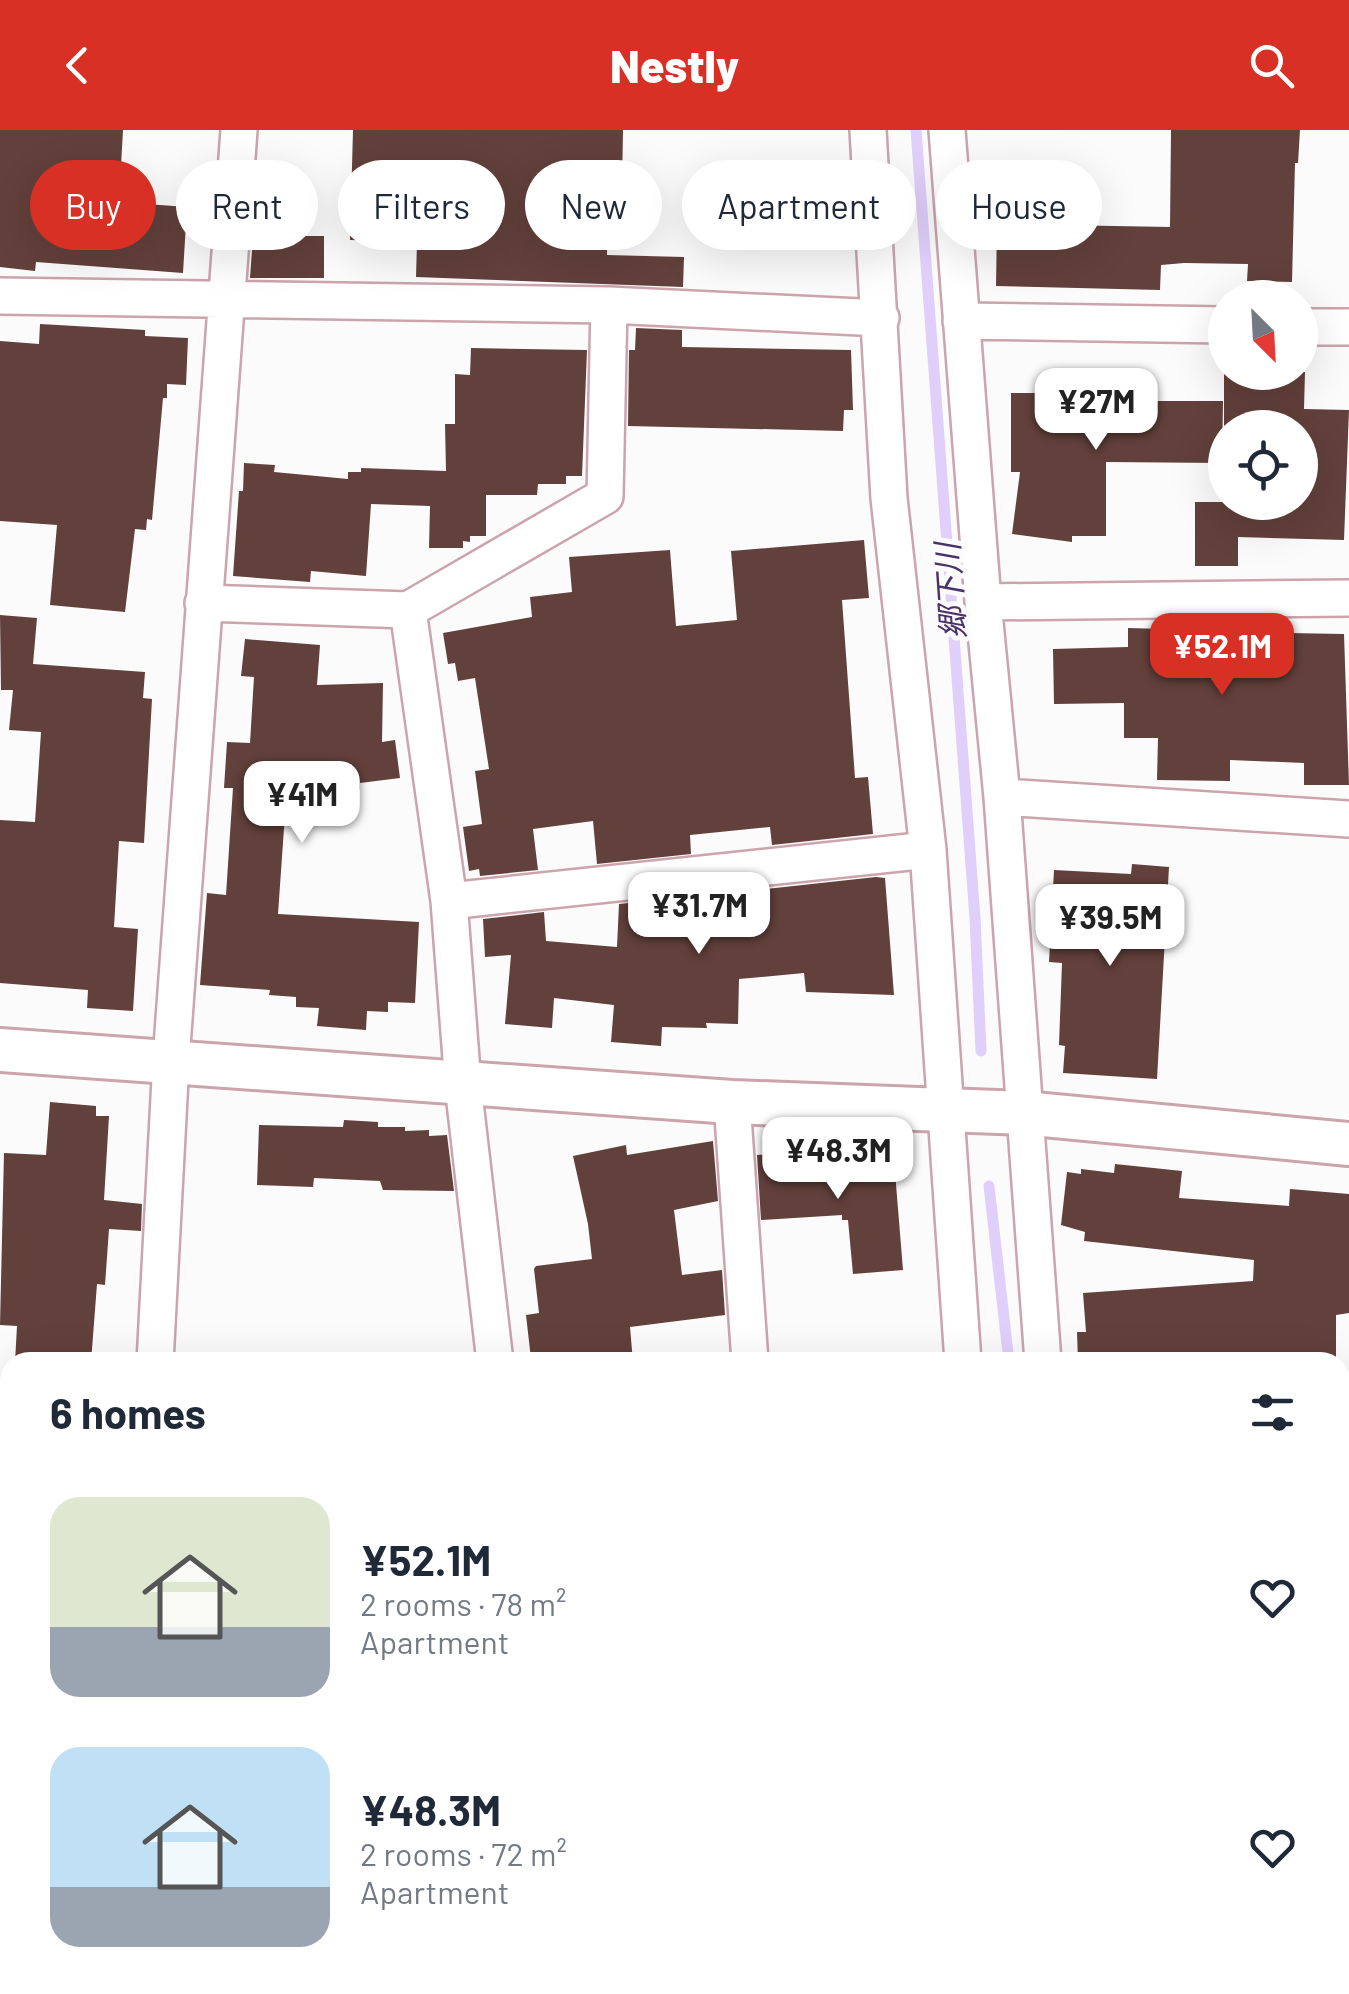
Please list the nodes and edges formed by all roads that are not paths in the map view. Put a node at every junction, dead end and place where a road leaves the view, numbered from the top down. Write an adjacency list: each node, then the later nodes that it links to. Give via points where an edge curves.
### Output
1 (239, 130): 5 (street)
2 (868, 130): 7 (street)
3 (947, 130): 8 (street)
4 (0, 296): 5 (street)
5 (228, 300): 6 (street); 14 (street)
6 (609, 305): 7 (street); 15 (street, via 605,496)
7 (881, 318): 18 (street, via 889,498)
8 (961, 321): 9 (street); 13 (street)
9 (1208, 326)
10 (1318, 327): 11 (street)
11 (1349, 328)
12 (1349, 598): 13 (street)
13 (984, 602): 16 (street)
14 (202, 603): 15 (street); 21 (street)
15 (408, 610): 19 (street)
16 (1002, 797): 17 (street); 25 (street)
17 (1349, 819)
18 (928, 850): 19 (street); 24 (street)
19 (449, 901): 22 (street)
20 (0, 1050): 21 (street)
21 (171, 1060): 22 (street); 27 (street)
22 (464, 1086): 23 (street); 28 (street)
23 (732, 1102): 24 (street); 29 (street)
24 (943, 1112): 25 (street); 30 (street)
25 (1024, 1113): 26 (street); 31 (street)
26 (1349, 1144)
27 (156, 1352)
28 (494, 1352)
29 (749, 1352)
30 (962, 1352)
31 (1042, 1352)

